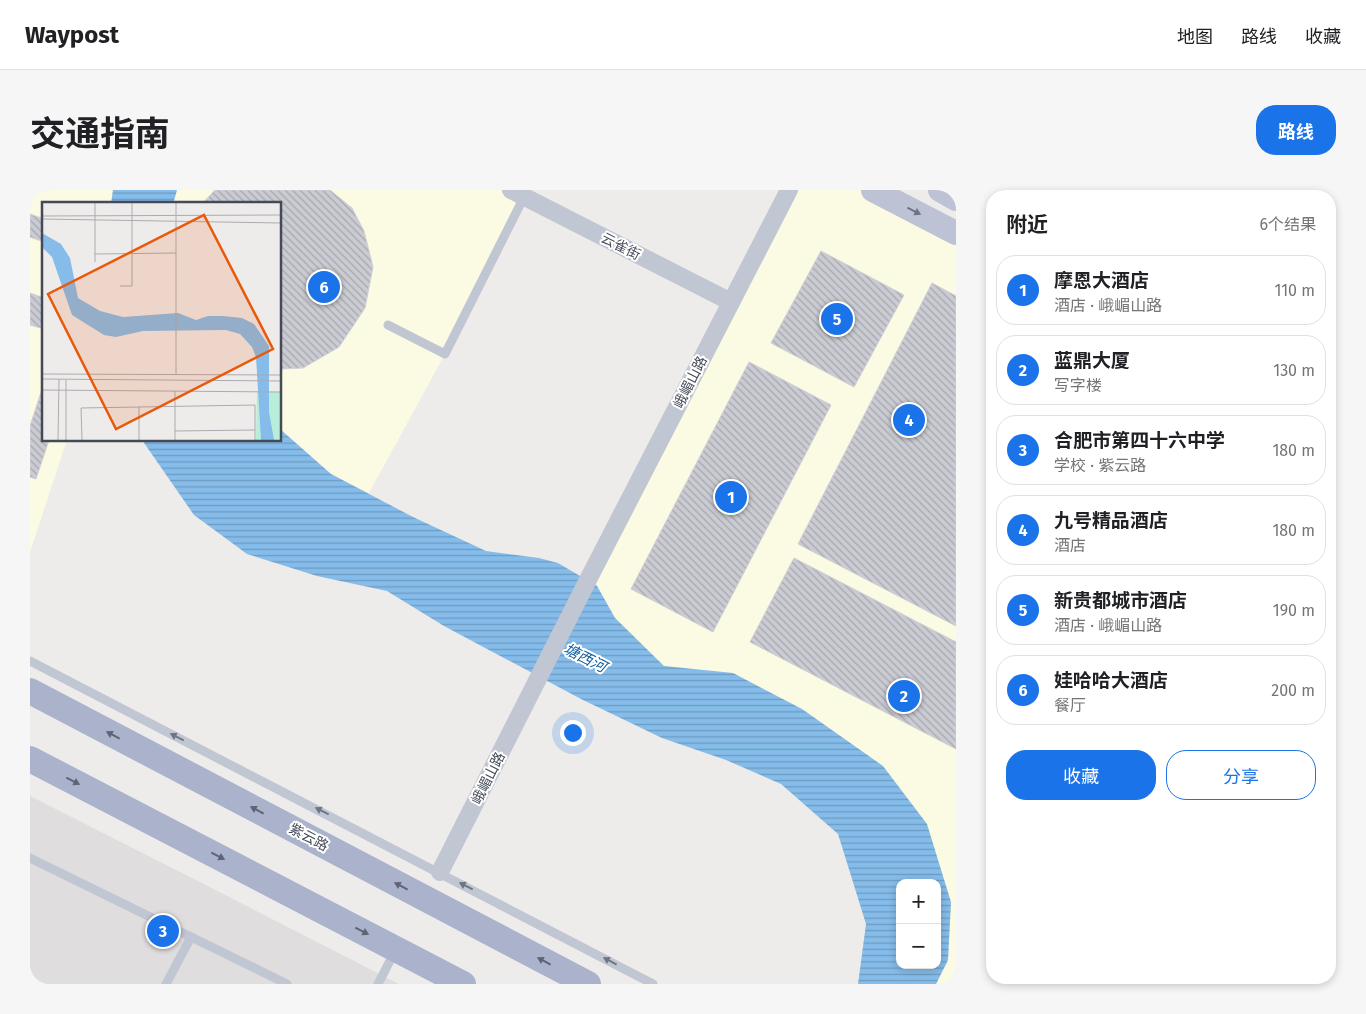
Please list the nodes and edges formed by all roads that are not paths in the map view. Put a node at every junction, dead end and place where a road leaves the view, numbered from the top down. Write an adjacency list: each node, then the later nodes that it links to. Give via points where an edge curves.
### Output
1 (789, 190): 7 (street, 峨嵋山路)
2 (873, 190): 6 (street, one-way to 6)
3 (940, 190): 5 (street)
4 (521, 192): 7 (street, 云雀街); 8 (lane, via 445,354)
5 (956, 199)
6 (956, 233)
7 (731, 302): 13 (street, 峨嵋山路)
8 (388, 325)
9 (30, 661): 13 (lane, one-way to 9)
10 (30, 691): 20 (main road, 紫云路, one-way to 10)
11 (30, 759): 15 (main road, one-way to 15)
12 (30, 858): 14 (lane)
13 (440, 872): 21 (lane, one-way to 13)
14 (191, 937): 16 (lane); 17 (lane)
15 (396, 949): 18 (lane); 19 (main road)
16 (166, 984)
17 (287, 984)
18 (378, 984)
19 (463, 984)
20 (588, 984)
21 (653, 984)

